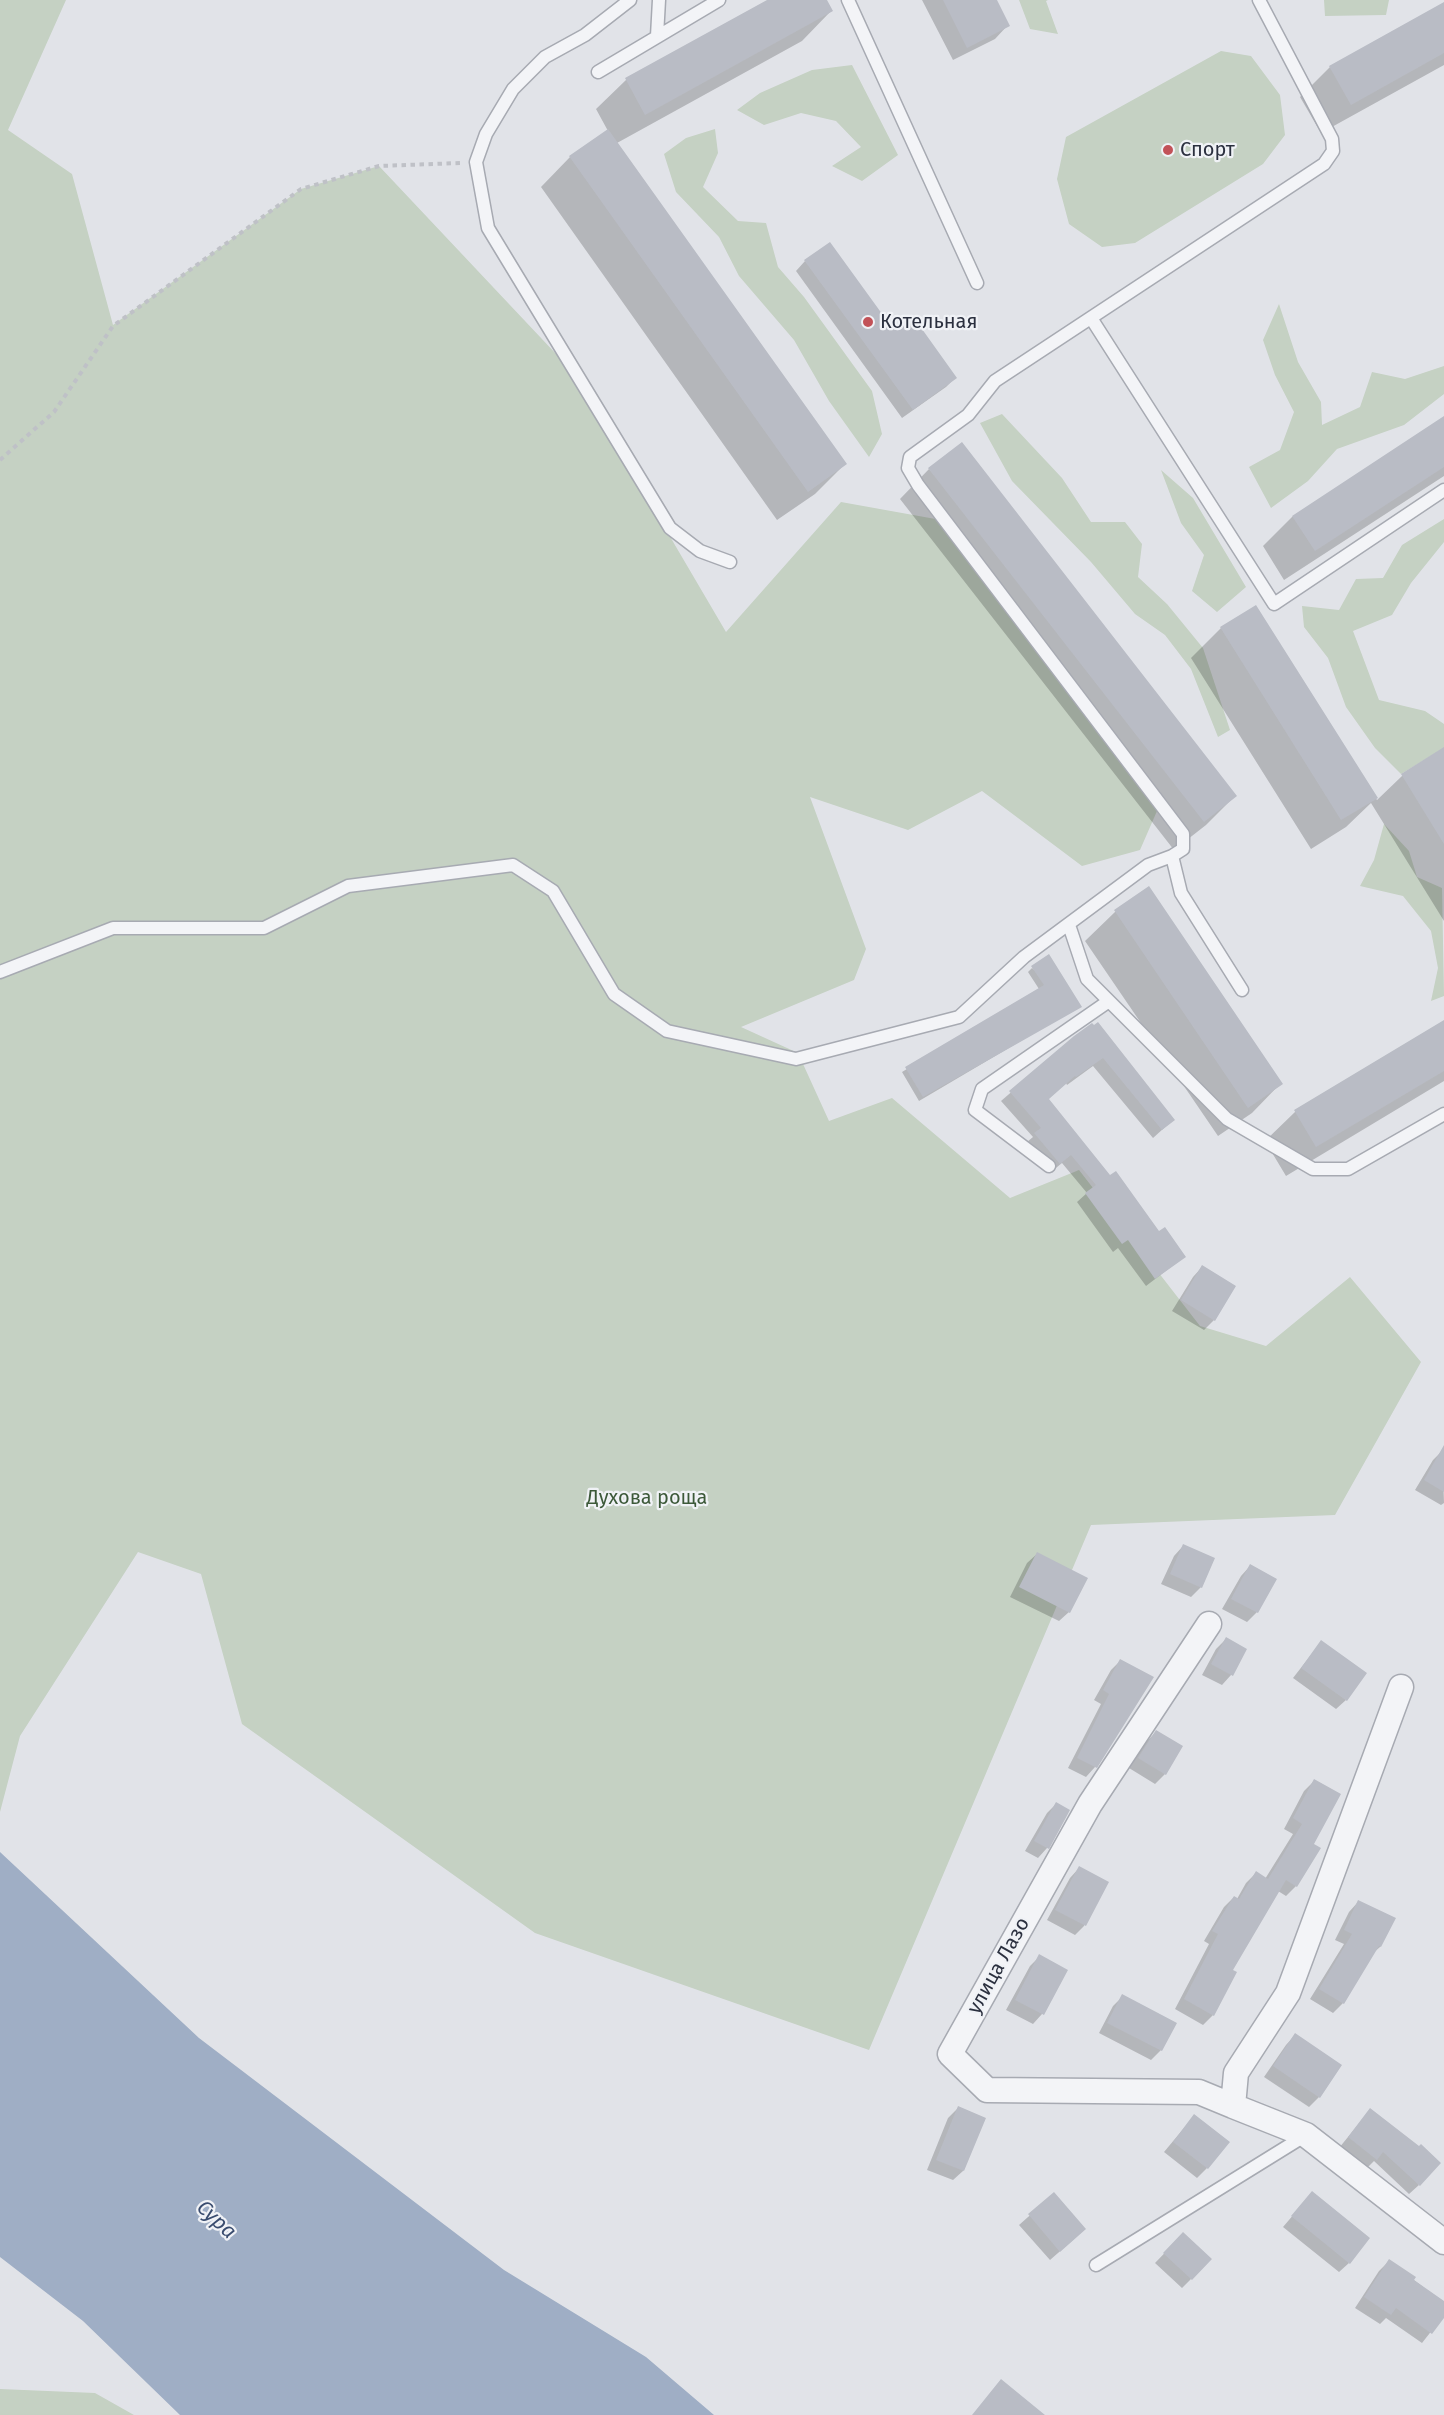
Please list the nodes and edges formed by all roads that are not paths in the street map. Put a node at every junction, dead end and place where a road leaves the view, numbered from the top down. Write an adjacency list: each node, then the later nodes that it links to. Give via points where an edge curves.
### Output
1 (630, 0): 11 (lane, via 585,35 544,57 513,89 486,134 476,162 488,228 669,528 700,551)
2 (659, 0): 6 (lane)
3 (719, 0): 6 (lane)
4 (848, 0): 8 (lane)
5 (1259, 0): 9 (lane, via 1332,139 1333,151 1324,164)
6 (657, 36): 7 (lane)
7 (598, 72)
8 (977, 283)
9 (1091, 318): 10 (lane, via 1274,604); 12 (lane, via 995,381 968,415 910,457 908,468 1183,834 1183,849)
10 (1444, 489)
11 (730, 562)
12 (1172, 856): 13 (lane, via 1148,865); 15 (lane, via 1181,893)
13 (1070, 925): 14 (lane, via 1024,957 959,1017 796,1059 667,1031 658,1025 614,994 553,891 513,865 348,886 264,928 112,928); 16 (lane, via 1087,979)
14 (0, 972)
15 (1242, 990)
16 (1109, 1001): 17 (lane, via 1227,1119 1313,1168 1348,1169); 18 (lane, via 982,1089 975,1110)
17 (1444, 1114)
18 (1049, 1166)
19 (1209, 1624): 21 (street, улица Лазо, via 1090,1804 950,2054 987,2090 1199,2092)
20 (1401, 1687): 21 (street, via 1287,1994 1236,2073)
21 (1233, 2106): 22 (street, улица Лазо)
22 (1306, 2136): 23 (street, улица Лазо); 24 (lane)
23 (1444, 2242)
24 (1096, 2265)

